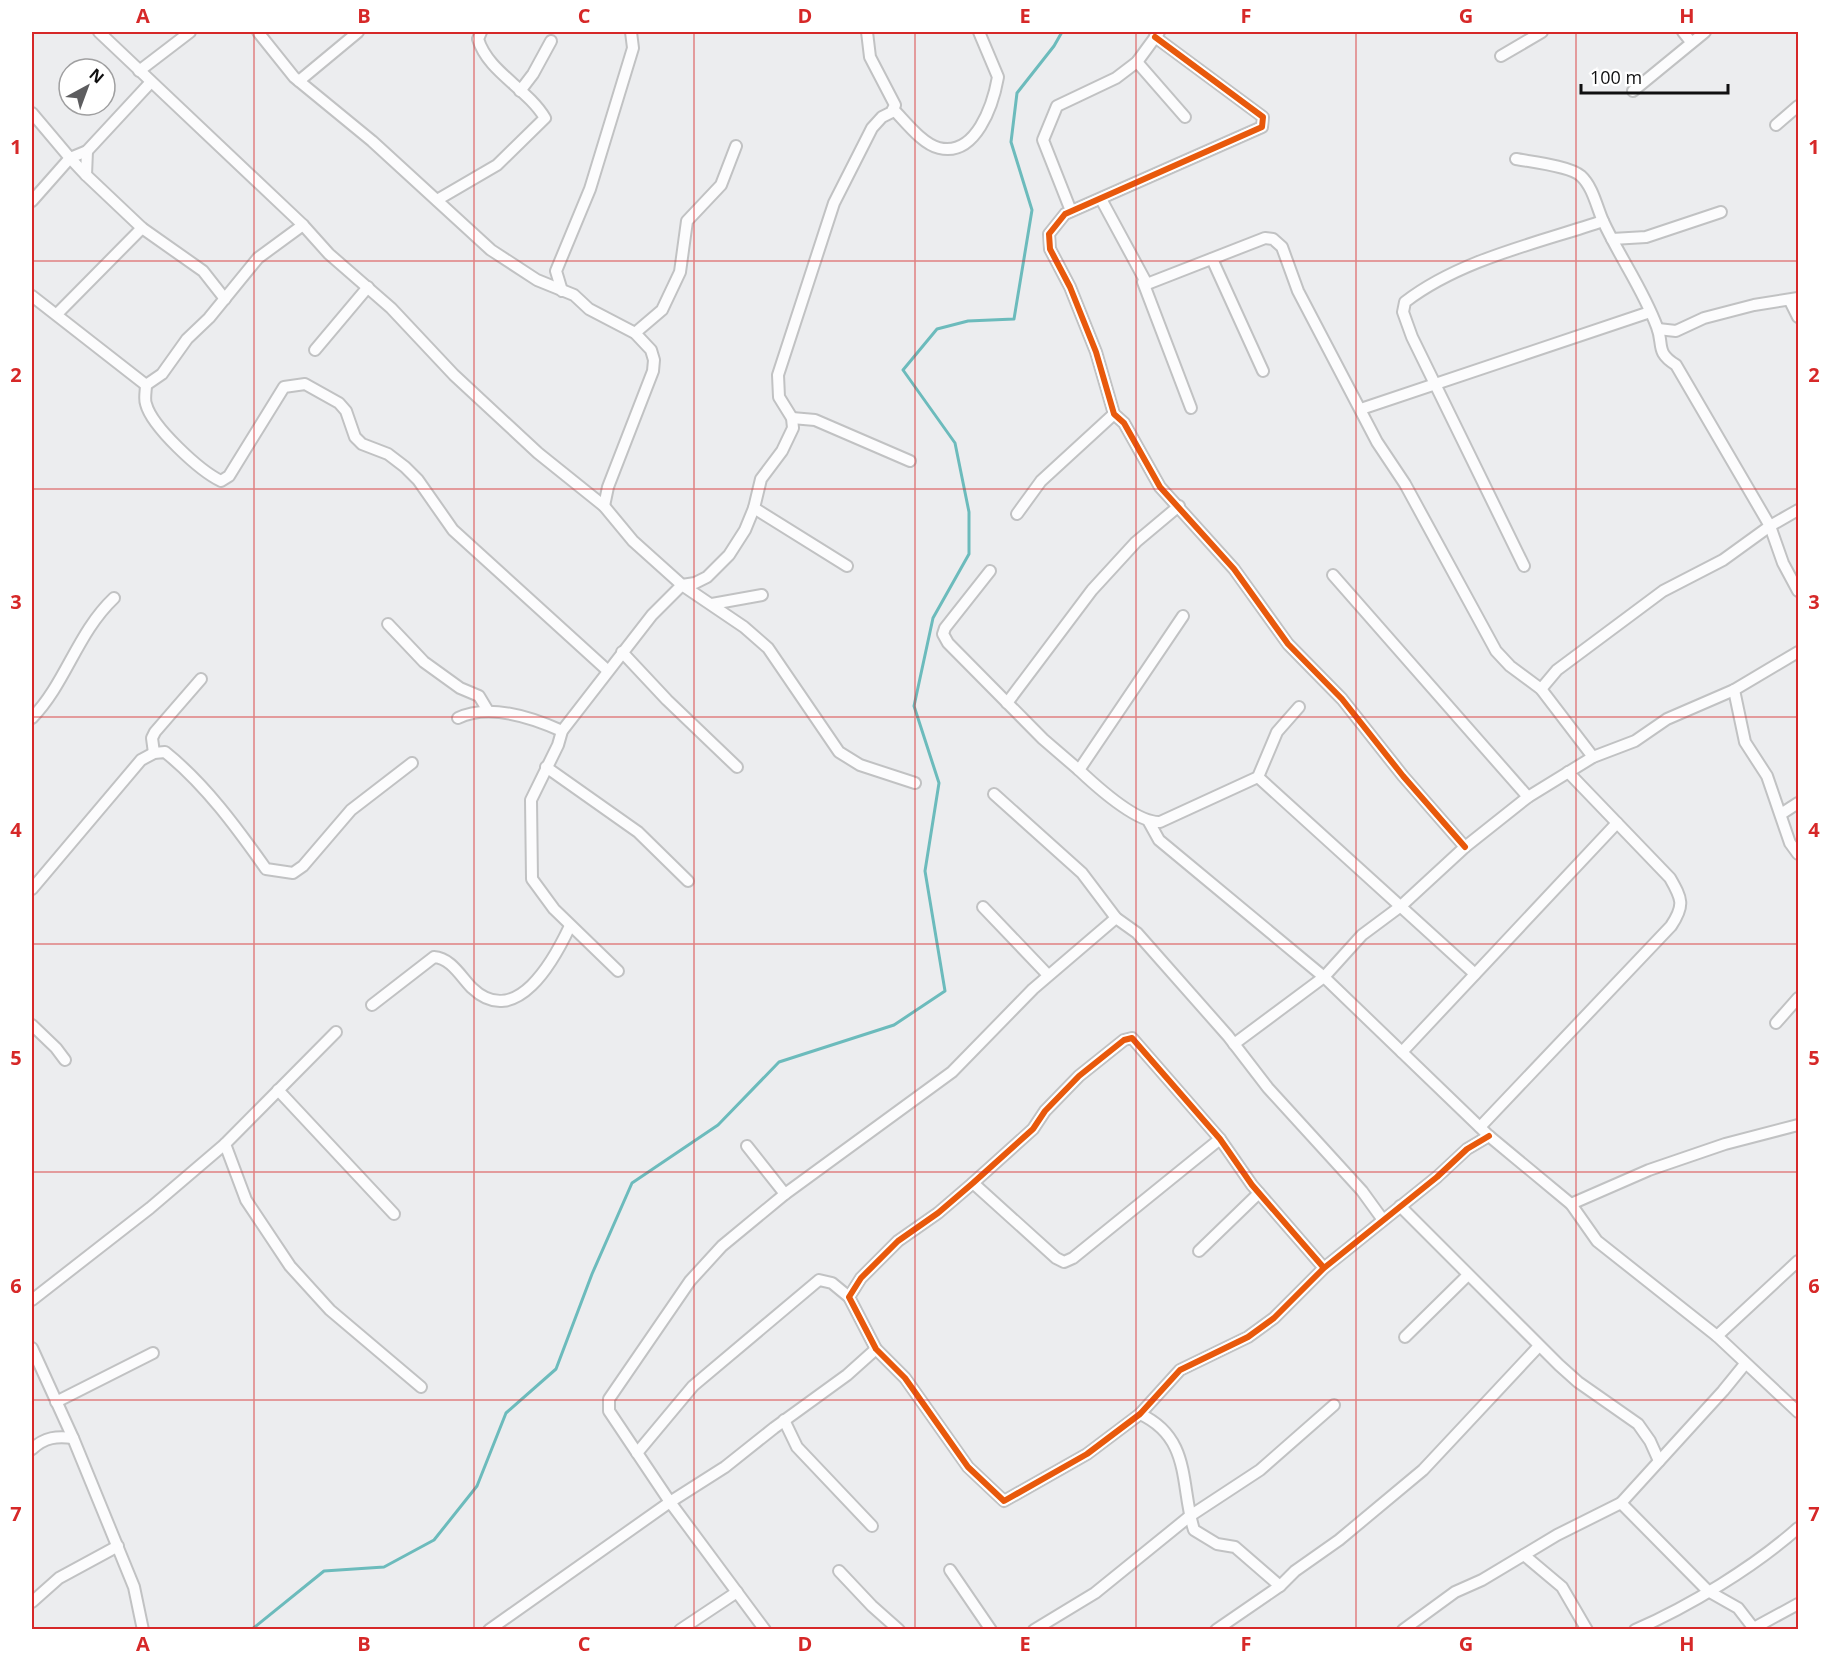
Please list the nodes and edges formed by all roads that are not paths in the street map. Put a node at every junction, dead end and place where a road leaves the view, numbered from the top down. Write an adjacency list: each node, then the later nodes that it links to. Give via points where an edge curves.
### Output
1 (99, 32): 18 (street)
2 (189, 32): 18 (street)
3 (258, 32): 19 (street)
4 (358, 32): 19 (street)
5 (481, 32): 21 (street, via 478,39 483,54)
6 (631, 32): 45 (street, via 633,48 603,151 556,271)
7 (867, 32): 24 (street, via 870,57 891,95)
8 (979, 32): 24 (street, via 998,77 978,133 954,149 938,148)
9 (1542, 32): 13 (street)
10 (1683, 32): 15 (street)
11 (1705, 32): 15 (street)
12 (1157, 34): 17 (street); 33 (street, via 1263,117 1262,127)
13 (1527, 35): 16 (street)
14 (551, 41): 21 (street)
15 (1691, 42): 22 (street)
16 (1501, 56)
17 (1137, 62): 26 (street); 36 (street, via 1116,78 1057,106 1051,116 1043,140)
18 (139, 71): 20 (street)
19 (299, 81): 34 (street)
20 (151, 82): 29 (street); 39 (street)
21 (520, 91): 34 (street, via 542,113 542,124 497,165)
22 (1633, 91)
23 (1798, 106): 27 (street)
24 (893, 109): 61 (street, via 872,128 840,188 795,320 776,387)
25 (32, 113): 30 (street)
26 (1185, 117)
27 (1776, 125)
28 (736, 146): 53 (street, via 721,185 687,221 680,272 662,310)
29 (87, 151): 30 (street); 32 (street)
30 (70, 158): 32 (street); 35 (street)
31 (1516, 159): 38 (street, via 1581,176)
32 (86, 175): 40 (street)
33 (1101, 199): 36 (street); 43 (street)
34 (437, 200): 45 (street, via 491,250)
35 (32, 201)
36 (1071, 211): 60 (street, via 1052,227 1048,242 1096,352)
37 (1721, 212): 41 (street, via 1646,237)
38 (1603, 221): 41 (street); 56 (street, via 1470,267 1433,283 1405,302 1403,312 1412,337)
39 (303, 225): 44 (street, via 329,254); 47 (street, via 258,258)
40 (142, 228): 47 (street, via 203,271); 50 (street)
41 (1612, 239): 49 (street)
42 (1212, 259): 43 (street, via 1152,284); 55 (street); 59 (street, via 1265,238 1278,243 1298,291)
43 (1143, 282): 58 (street)
44 (368, 287): 54 (street); 63 (street, via 538,453)
45 (562, 291): 53 (street)
46 (32, 296): 50 (street)
47 (225, 299): 57 (street, via 187,339 162,374)
48 (1794, 299): 51 (street); 52 (street, via 1704,318 1676,331)
49 (1650, 312): 52 (street); 56 (street)
50 (57, 314): 57 (street)
51 (1798, 317)
52 (1658, 329): 68 (street, via 1659,347 1676,365)
53 (635, 333): 63 (street, via 651,350 653,371)
54 (315, 350)
55 (1263, 371)
56 (1436, 384): 59 (street); 70 (street)
57 (146, 385): 82 (street, via 145,403 153,420 207,474 221,481 229,476 284,387 305,384 324,394 346,411 355,437 362,444 388,454 405,467 453,530)
58 (1191, 408)
59 (1361, 409): 84 (street, via 1496,651)
60 (1114, 414): 64 (street, via 1124,423 1160,487); 67 (street, via 1041,481)
61 (792, 418): 62 (street, via 815,420); 65 (street, via 793,428 782,451 761,479)
62 (910, 461)
63 (604, 506): 73 (street, via 633,540)
64 (1179, 506): 86 (street, via 1136,542 1092,590); 107 (street, via 1234,569 1288,644 1342,699)
65 (754, 508): 69 (street); 73 (street, via 729,555 707,577)
66 (1798, 510): 68 (street)
67 (1017, 514)
68 (1770, 526): 74 (street); 84 (street, via 1723,560 1683,579 1642,606 1557,670)
69 (847, 566)
70 (1524, 566)
71 (990, 571): 86 (street, via 943,634)
72 (1333, 575): 102 (street)
73 (682, 585): 77 (street); 80 (street)
74 (1798, 591)
75 (762, 595): 77 (street)
76 (114, 598): 89 (street, via 97,614 52,695)
77 (712, 604): 100 (street, via 768,648 839,752 861,765)
78 (1183, 616): 97 (street)
79 (388, 624): 88 (street, via 424,662 460,688 479,696)
80 (622, 652): 82 (street); 96 (street)
81 (1798, 652): 85 (street)
82 (607, 670): 91 (street)
83 (201, 679): 92 (street, via 155,732)
84 (1541, 689): 93 (street)
85 (1734, 690): 93 (street, via 1666,719 1635,741); 104 (street, via 1745,742 1767,776)
86 (1007, 703): 97 (street)
87 (1299, 707): 99 (street, via 1277,732)
88 (488, 711): 90 (street); 91 (street)
89 (32, 718)
90 (458, 718)
91 (562, 731): 95 (street)
92 (154, 753): 94 (street, via 165,752 185,771 222,810 266,869 285,873 303,866 351,810); 110 (street, via 141,760 106,798)
93 (1593, 757): 98 (street)
94 (412, 763)
95 (546, 767): 109 (street, via 638,832); 114 (street, via 531,800 532,879 541,895)
96 (736, 767)
97 (1079, 770): 105 (street)
98 (1568, 772): 102 (street); 106 (street)
99 (1258, 777): 105 (street, via 1160,822); 111 (street)
100 (915, 783)
101 (994, 794): 113 (street, via 1082,873)
102 (1528, 797): 107 (street)
103 (1798, 803): 104 (street)
104 (1781, 814): 108 (street, via 1790,843)
105 (1149, 822): 118 (street, via 1159,840)
106 (1617, 823): 116 (street); 129 (street, via 1671,878 1680,896 1681,911)
107 (1465, 847): 111 (street)
108 (1798, 854)
109 (688, 881)
110 (32, 889)
111 (1401, 906): 116 (street); 118 (street, via 1362,935)
112 (983, 907): 117 (street)
113 (1116, 918): 117 (street); 124 (street, via 1137,933)
114 (570, 926): 115 (street); 120 (street, via 542,976 501,1003 487,999 452,966 434,957)
115 (618, 971)
116 (1475, 974): 125 (street)
117 (1048, 975): 136 (street, via 952,1072)
118 (1324, 977): 124 (street); 125 (street)
119 (1798, 998): 121 (street)
120 (372, 1005)
121 (1776, 1023)
122 (32, 1025): 126 (street)
123 (336, 1032): 127 (street)
124 (1234, 1044): 140 (street)
125 (1402, 1052): 129 (street)
126 (65, 1060)
127 (278, 1090): 132 (street); 139 (street)
128 (1798, 1125): 137 (street, via 1649,1170)
129 (1480, 1127): 130 (street)
130 (1489, 1136): 137 (street); 138 (street, via 1467,1149)
131 (1220, 1139): 134 (street, via 1064,1262); 134 (street, via 1132,1038 1124,1040 1079,1076 1044,1111 1033,1129); 135 (street)
132 (225, 1144): 146 (street); 154 (street, via 246,1200 290,1266 330,1310)
133 (747, 1146): 136 (street)
134 (973, 1183): 145 (street, via 898,1241 861,1278)
135 (1259, 1193): 141 (street); 143 (street)
136 (785, 1194): 162 (street, via 722,1246 690,1281 609,1399 609,1411)
137 (1571, 1204): 147 (street, via 1597,1241)
138 (1400, 1206): 140 (street); 144 (street)
139 (394, 1214)
140 (1383, 1220): 143 (street)
141 (1199, 1251)
142 (1798, 1261): 147 (street)
143 (1323, 1268): 158 (street, via 1274,1318 1248,1336 1180,1370)
144 (1468, 1275): 148 (street); 149 (street)
145 (849, 1297): 151 (street); 162 (street, via 832,1283 819,1280 693,1386)
146 (32, 1300)
147 (1717, 1336): 153 (street)
148 (1405, 1337)
149 (1539, 1346): 163 (street, via 1578,1382 1638,1424); 175 (street, via 1423,1470)
150 (32, 1348): 155 (street)
151 (876, 1349): 158 (street, via 905,1378 968,1467 1004,1501 1087,1454); 159 (street)
152 (153, 1353): 155 (street)
153 (1745, 1364): 157 (street); 163 (street)
154 (421, 1387)
155 (56, 1402): 160 (street)
156 (1334, 1405): 166 (street, via 1260,1470)
157 (1798, 1412)
158 (1140, 1414): 166 (street, via 1156,1421 1174,1444 1182,1461)
159 (784, 1420): 164 (street, via 725,1467); 167 (street, via 797,1447)
160 (73, 1438): 161 (street, via 57,1436); 169 (street)
161 (32, 1449)
162 (637, 1452): 164 (street)
163 (1659, 1461): 165 (street)
164 (670, 1502): 177 (street); 181 (street)
165 (1621, 1503): 170 (street); 176 (street)
166 (1190, 1516): 175 (street, via 1194,1530 1217,1544 1234,1547); 186 (street, via 1095,1593)
167 (872, 1526)
168 (1798, 1528): 176 (street, via 1780,1545)
169 (118, 1546): 178 (street, via 59,1578); 180 (street, via 134,1587)
170 (1539, 1546): 171 (street); 174 (street)
171 (1524, 1555): 174 (street); 188 (street, via 1455,1592)
172 (950, 1570): 185 (street)
173 (839, 1571): 184 (street)
174 (1545, 1572): 189 (street, via 1562,1587)
175 (1280, 1586): 187 (street)
176 (1708, 1591): 190 (street); 191 (street, via 1738,1608)
177 (737, 1592): 182 (street); 183 (street)
178 (32, 1602)
179 (1798, 1604): 191 (street)
180 (142, 1629)
181 (489, 1629)
182 (680, 1629)
183 (765, 1629)
184 (899, 1629)
185 (991, 1629)
186 (1035, 1629)
187 (1216, 1629)
188 (1403, 1629)
189 (1587, 1629)
190 (1635, 1629)
191 (1755, 1629)

